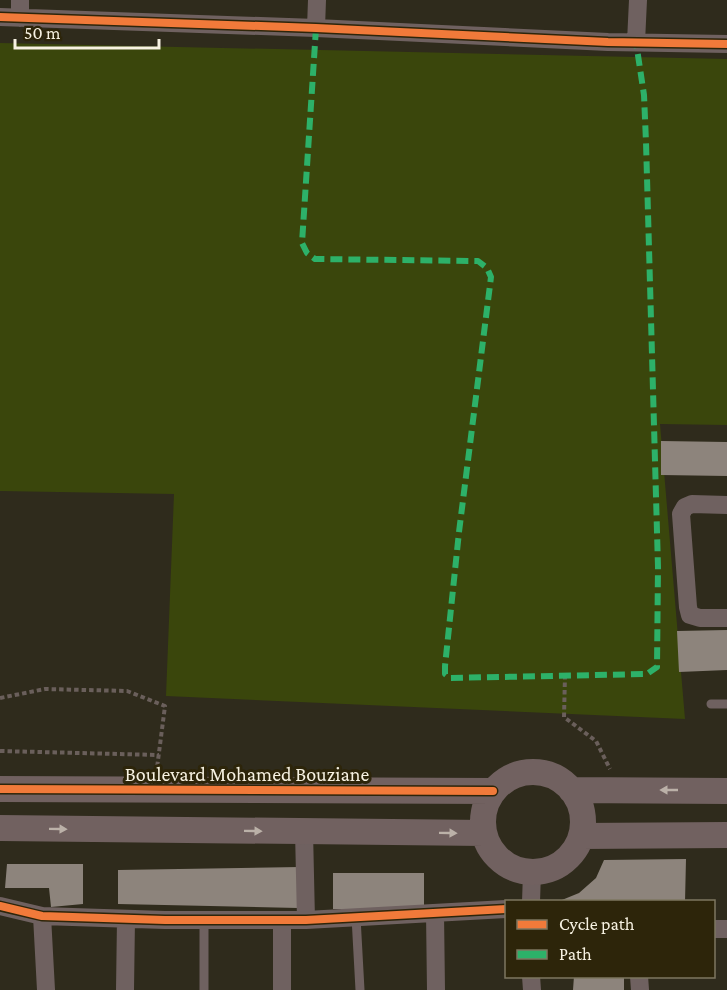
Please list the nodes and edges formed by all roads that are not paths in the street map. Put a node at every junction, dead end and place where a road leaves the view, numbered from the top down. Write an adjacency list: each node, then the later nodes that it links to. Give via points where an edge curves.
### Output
1 (317, 0): 5 (street)
2 (638, 0): 6 (street)
3 (20, 9): 4 (street); 5 (street)
4 (0, 17)
5 (316, 28): 6 (street)
6 (636, 42): 7 (street)
7 (727, 44)
8 (727, 505): 9 (street, via 692,504 684,507 681,514 690,615)
9 (727, 618)
10 (711, 704): 11 (lane)
11 (727, 704)
12 (0, 789): 14 (street, Boulevard Mohamed Bouziane)
13 (571, 790): 14 (street, via 558,778 541,772 516,775); 15 (street, one-way to 13); 20 (street, via 580,803)
14 (494, 791): 18 (street, via 486,804)
15 (727, 791)
16 (0, 828): 17 (street, one-way to 17)
17 (304, 831): 18 (street, one-way to 18); 31 (street)
18 (484, 833): 21 (street, via 501,861)
19 (727, 835): 20 (street)
20 (581, 836): 21 (street, via 574,852 562,863)
21 (532, 872): 22 (street)
22 (531, 900)
23 (0, 906): 26 (street)
24 (505, 909): 25 (street)
25 (435, 913): 27 (street); 37 (street)
26 (42, 916): 28 (street); 32 (street)
27 (356, 917): 31 (street); 36 (lane)
28 (126, 919): 29 (street); 33 (street)
29 (204, 920): 30 (street); 34 (lane)
30 (282, 920): 31 (street); 35 (street)
31 (306, 920)
32 (46, 990)
33 (125, 990)
34 (204, 990)
35 (282, 990)
36 (360, 990)
37 (436, 990)

